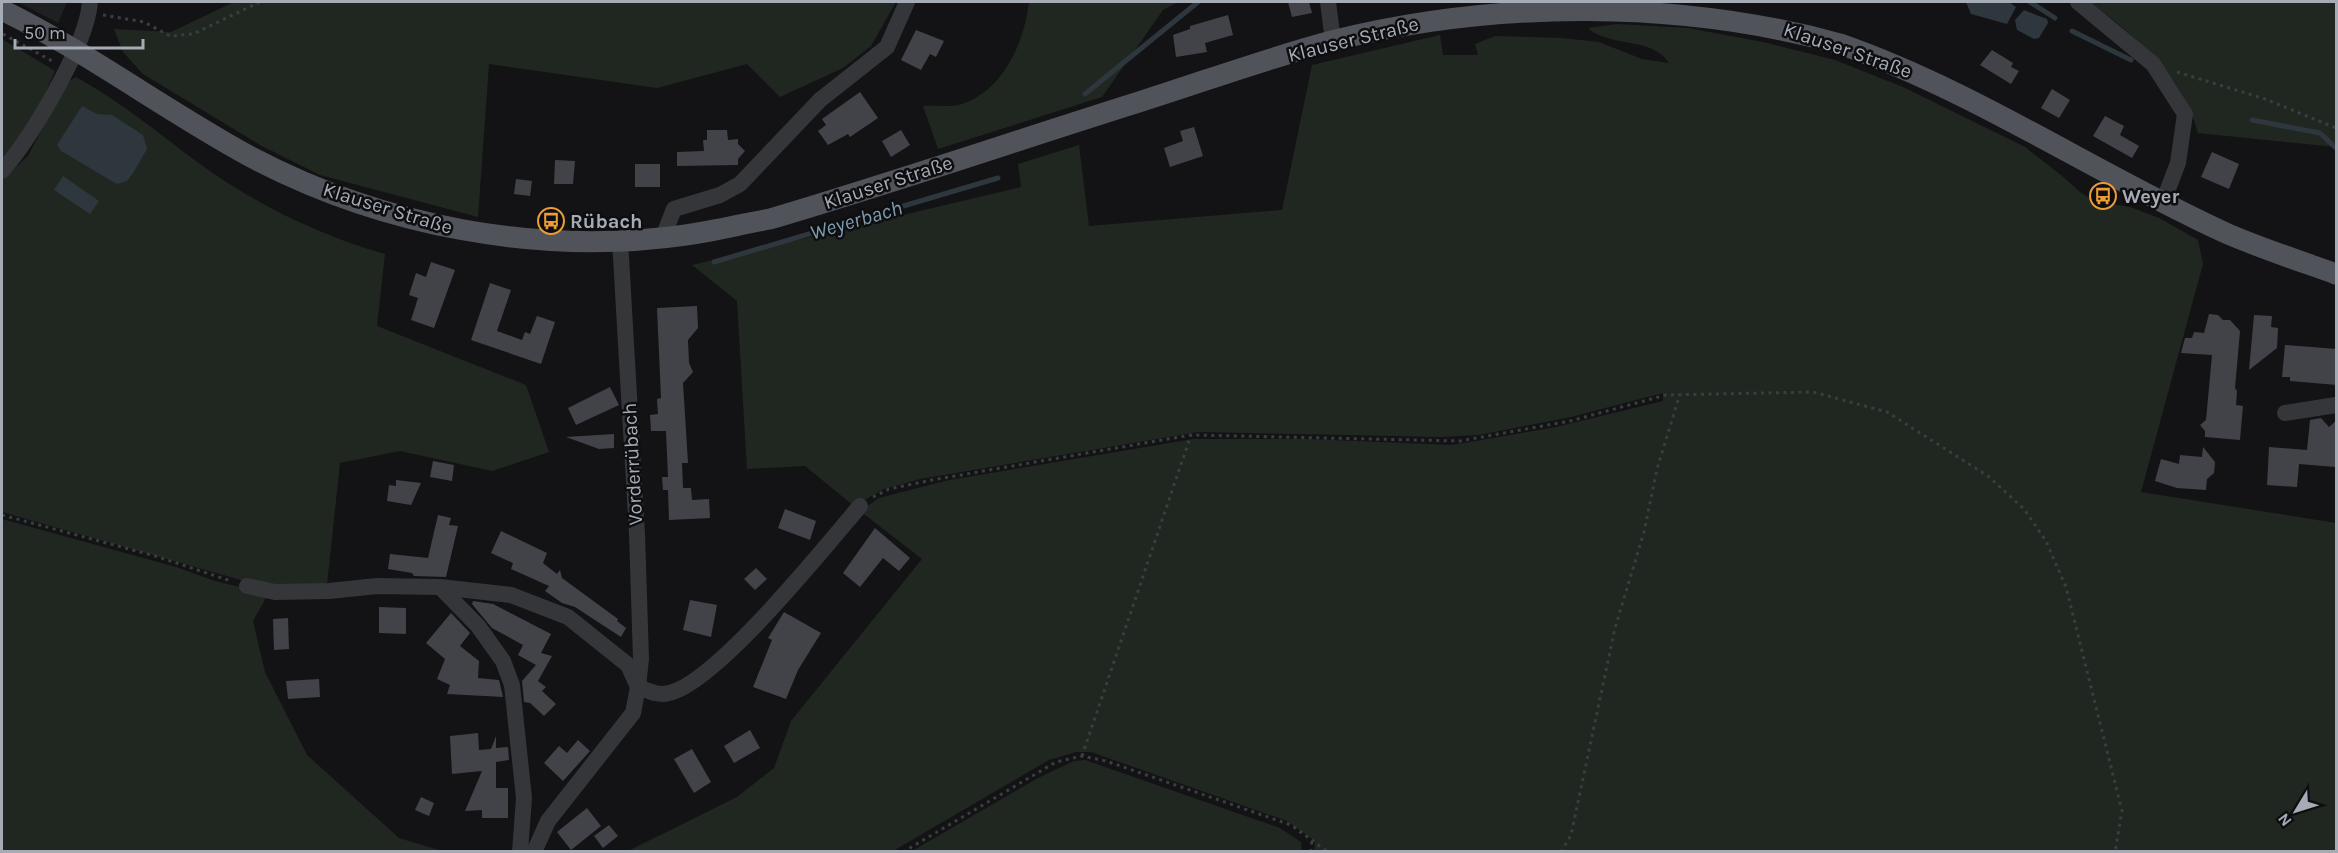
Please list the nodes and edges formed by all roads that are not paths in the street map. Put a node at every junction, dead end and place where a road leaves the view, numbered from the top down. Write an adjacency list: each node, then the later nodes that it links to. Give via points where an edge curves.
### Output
1 (907, 2): 10 (street, via 887,47 820,100 740,184 720,195 674,209)
2 (1328, 2): 6 (street)
3 (2078, 2): 9 (street, via 2153,64 2185,114 2178,163)
4 (90, 6): 7 (street)
5 (2, 10): 7 (main road, Klauser Straße)
6 (1333, 41): 9 (main road, Klauser Straße, via 1433,19 1494,11 1599,6 1701,12 1777,26 1839,44 1928,79); 10 (main road, Klauser Straße, via 770,219)
7 (76, 51): 8 (street, via 19,151); 11 (main road, Klauser Straße, via 252,157 342,198 461,231 531,238)
8 (2, 171)
9 (2163, 202): 12 (main road, Klauser Straße, via 2230,235)
10 (663, 237): 11 (main road, Klauser Straße)
11 (620, 240): 18 (street, Vorderrübach, via 637,534)
12 (2337, 274)
13 (2337, 405): 14 (street)
14 (2285, 413)
15 (861, 506): 18 (street, via 784,596 703,675 671,693 658,694)
16 (247, 586): 17 (street, via 275,592)
17 (440, 587): 18 (street, via 511,595 568,617 628,665); 19 (street, via 478,626 503,661 512,685 524,798)
18 (639, 687): 20 (street, Vorderrübach, via 633,713 548,822)
19 (520, 852)
20 (534, 852)

